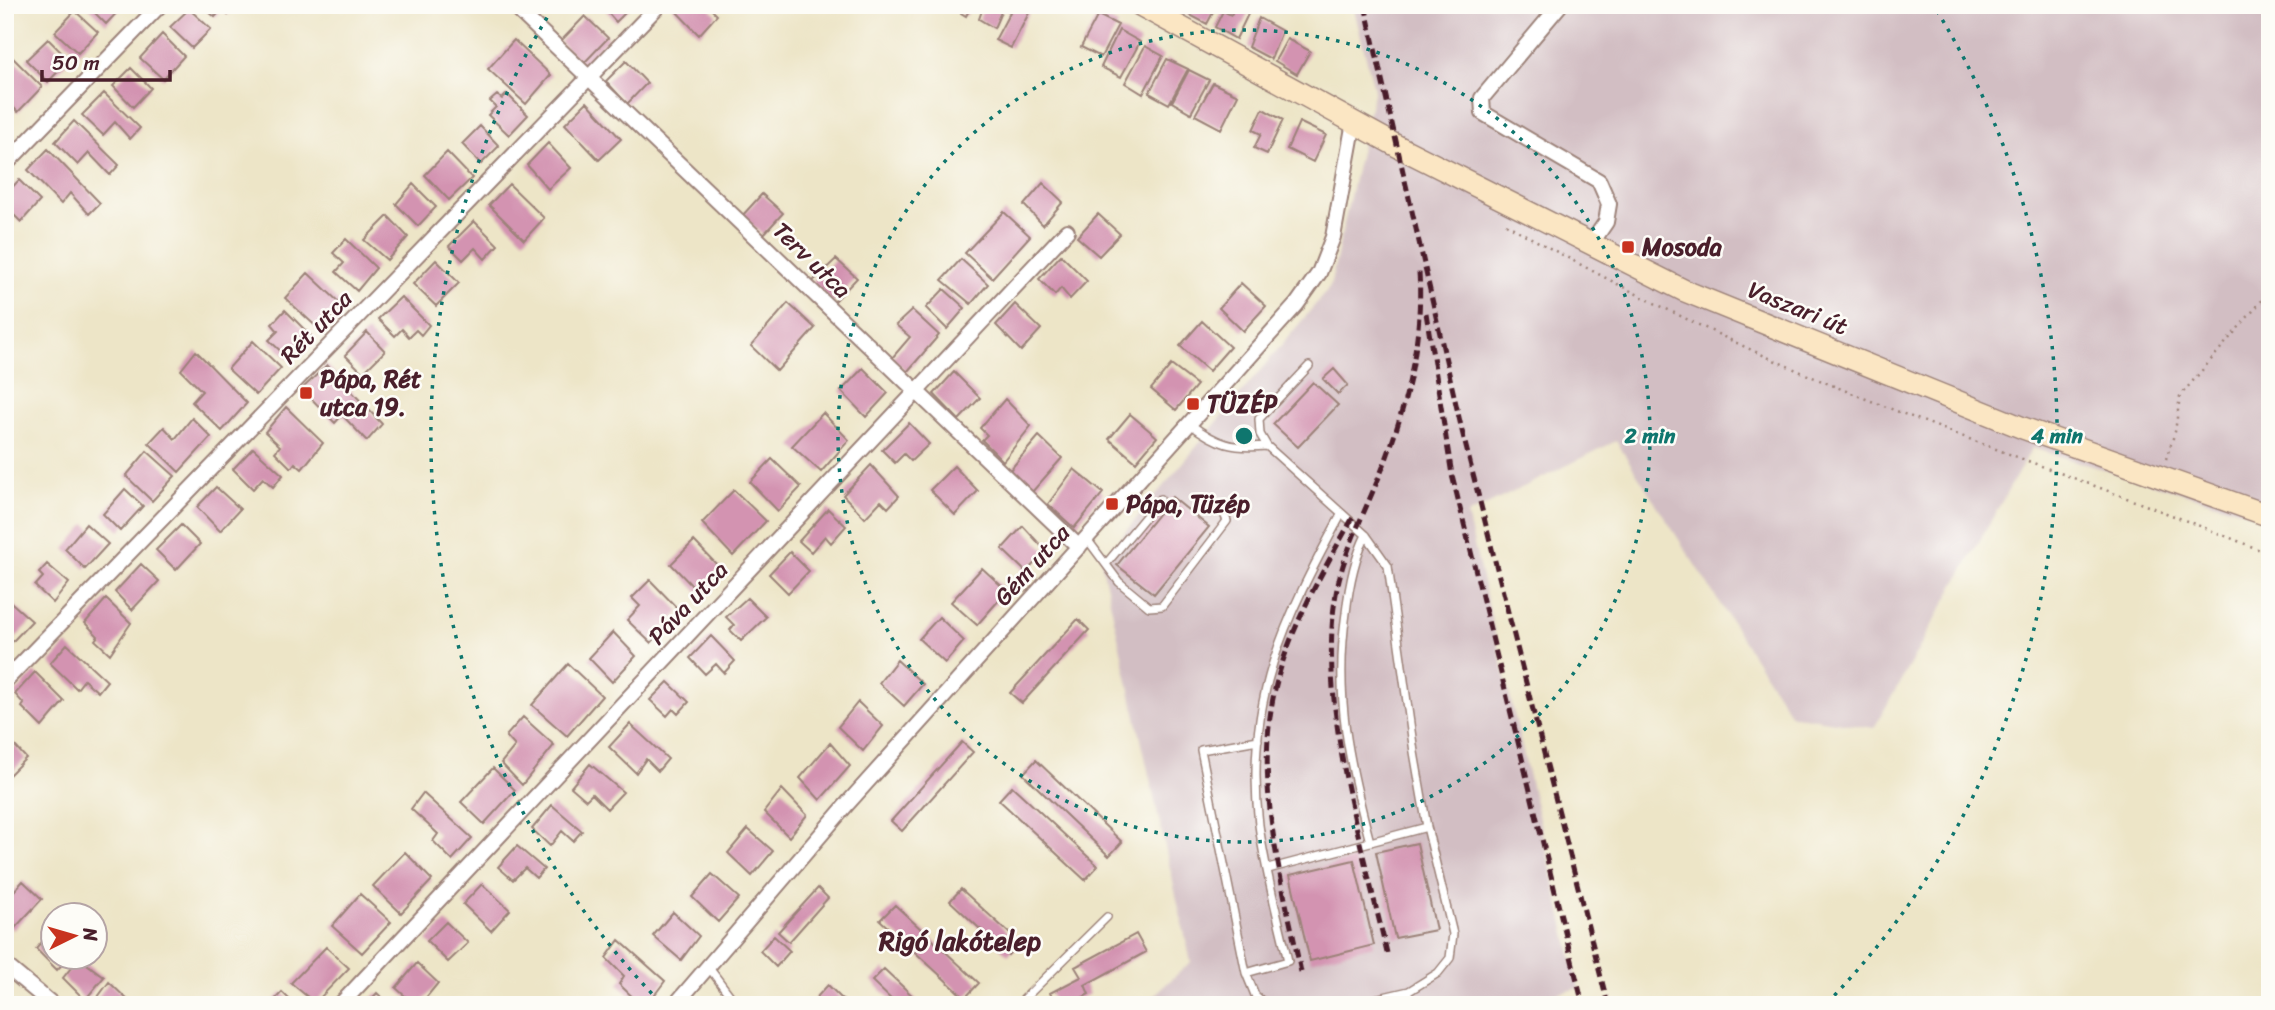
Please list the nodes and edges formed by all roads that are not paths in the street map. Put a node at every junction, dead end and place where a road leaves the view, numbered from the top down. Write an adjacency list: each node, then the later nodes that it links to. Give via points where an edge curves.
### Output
1 (160, 5): 8 (street)
2 (513, 5): 6 (street, Terv utca)
3 (659, 5): 6 (street, Rét utca)
4 (1140, 5): 7 (main road, Vaszari út)
5 (1560, 5): 10 (street, via 1482,98 1483,113 1599,181 1609,204 1605,222)
6 (589, 78): 12 (street, Terv utca); 22 (street, Rét utca)
7 (1354, 122): 10 (main road, Vaszari út); 13 (street, Gém utca, via 1337,219 1319,273)
8 (5, 165)
9 (1067, 231): 12 (street, Páva utca)
10 (1591, 244): 18 (main road, Vaszari út, via 1685,291 2023,428)
11 (1309, 366): 14 (lane, via 1259,419 1260,434)
12 (918, 393): 20 (street, Terv utca); 32 (street, Páva utca)
13 (1190, 424): 14 (lane, via 1224,445); 20 (street, Gém utca)
14 (1268, 446): 17 (lane)
15 (1160, 499): 21 (lane)
16 (1222, 509): 21 (lane, via 1227,521 1161,606 1149,607 1119,582)
17 (1341, 515): 19 (lane); 23 (lane, via 1297,596 1275,650)
18 (2270, 516)
19 (1366, 535): 24 (lane, via 1388,566); 25 (lane, via 1349,588 1340,693 1349,758)
20 (1083, 543): 21 (lane); 29 (street, Gém utca)
21 (1106, 564)
22 (5, 681)
23 (1258, 740): 26 (lane, via 1258,812); 30 (lane, via 1201,750)
24 (1427, 827): 25 (lane); 37 (lane, via 1453,934 1450,958 1438,973 1409,991)
25 (1370, 842): 26 (lane)
26 (1268, 869): 30 (lane, via 1288,961)
27 (1107, 917): 35 (lane)
28 (5, 965): 31 (street)
29 (707, 965): 33 (street, Gém utca); 34 (lane)
30 (1246, 973): 36 (lane, via 1255,995)
31 (52, 1005)
32 (340, 1005)
33 (676, 1005)
34 (737, 1005)
35 (1018, 1005)
36 (1266, 1005)
37 (1349, 1005)

